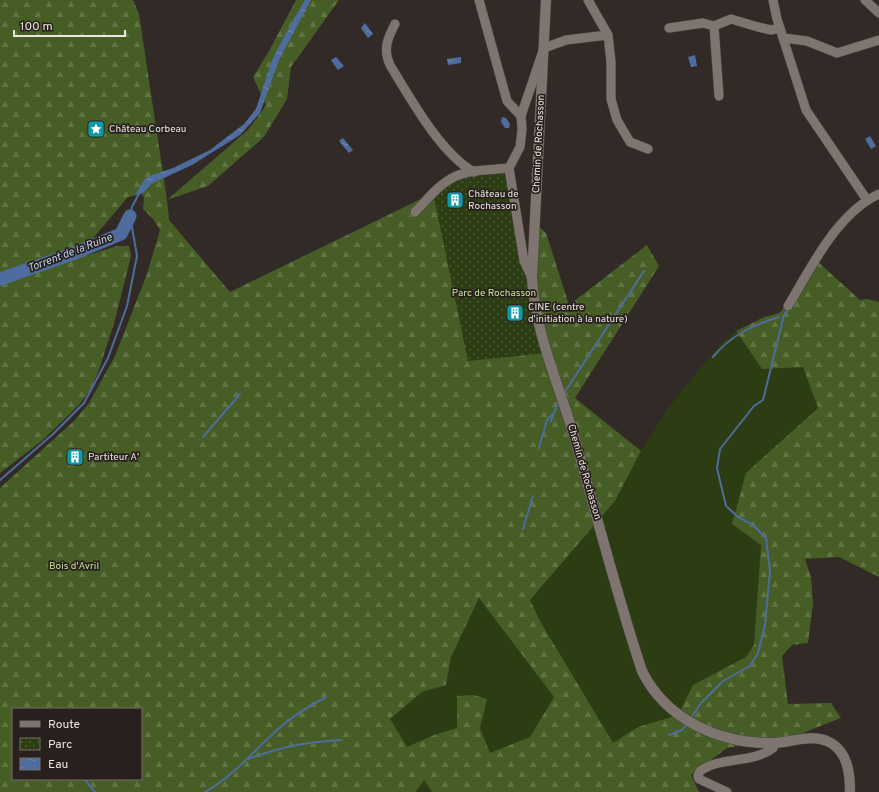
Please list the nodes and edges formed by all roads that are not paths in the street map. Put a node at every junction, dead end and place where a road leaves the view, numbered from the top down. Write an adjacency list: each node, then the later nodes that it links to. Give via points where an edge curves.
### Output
1 (479, 0): 16 (street, via 507,101)
2 (546, 0): 14 (street, Chemin de Rochasson)
3 (588, 0): 11 (street)
4 (773, 0): 10 (street)
5 (865, 0): 6 (street)
6 (879, 13)
7 (395, 24): 19 (street, via 385,46 390,65 447,150 460,164)
8 (714, 26): 9 (street, via 704,23); 10 (street, via 732,19 771,30); 15 (street)
9 (669, 28)
10 (780, 28): 12 (street)
11 (608, 35): 14 (street, via 566,40); 17 (street, via 611,99 617,120 630,142)
12 (784, 38): 13 (street, via 806,40 837,52); 21 (street, via 806,110)
13 (879, 40)
14 (544, 48): 16 (street); 23 (street, Chemin de Rochasson)
15 (719, 96)
16 (521, 116): 18 (street, via 521,142 514,162)
17 (648, 149)
18 (509, 168): 19 (street); 23 (street, via 524,260)
19 (474, 172): 22 (street, via 448,180)
20 (879, 194): 21 (street)
21 (867, 200): 24 (street, via 824,246)
22 (415, 212)
23 (532, 278): 25 (street, Chemin de Rochasson, via 538,321 547,353 574,437 631,638 648,683 666,705 687,722 742,740)
24 (788, 306)
25 (775, 743): 26 (street, via 773,748 760,755 716,764 700,772 699,779); 27 (street, Chemin de Rochasson, via 813,738 831,744 842,754 846,762)
26 (727, 792)
27 (850, 792)

